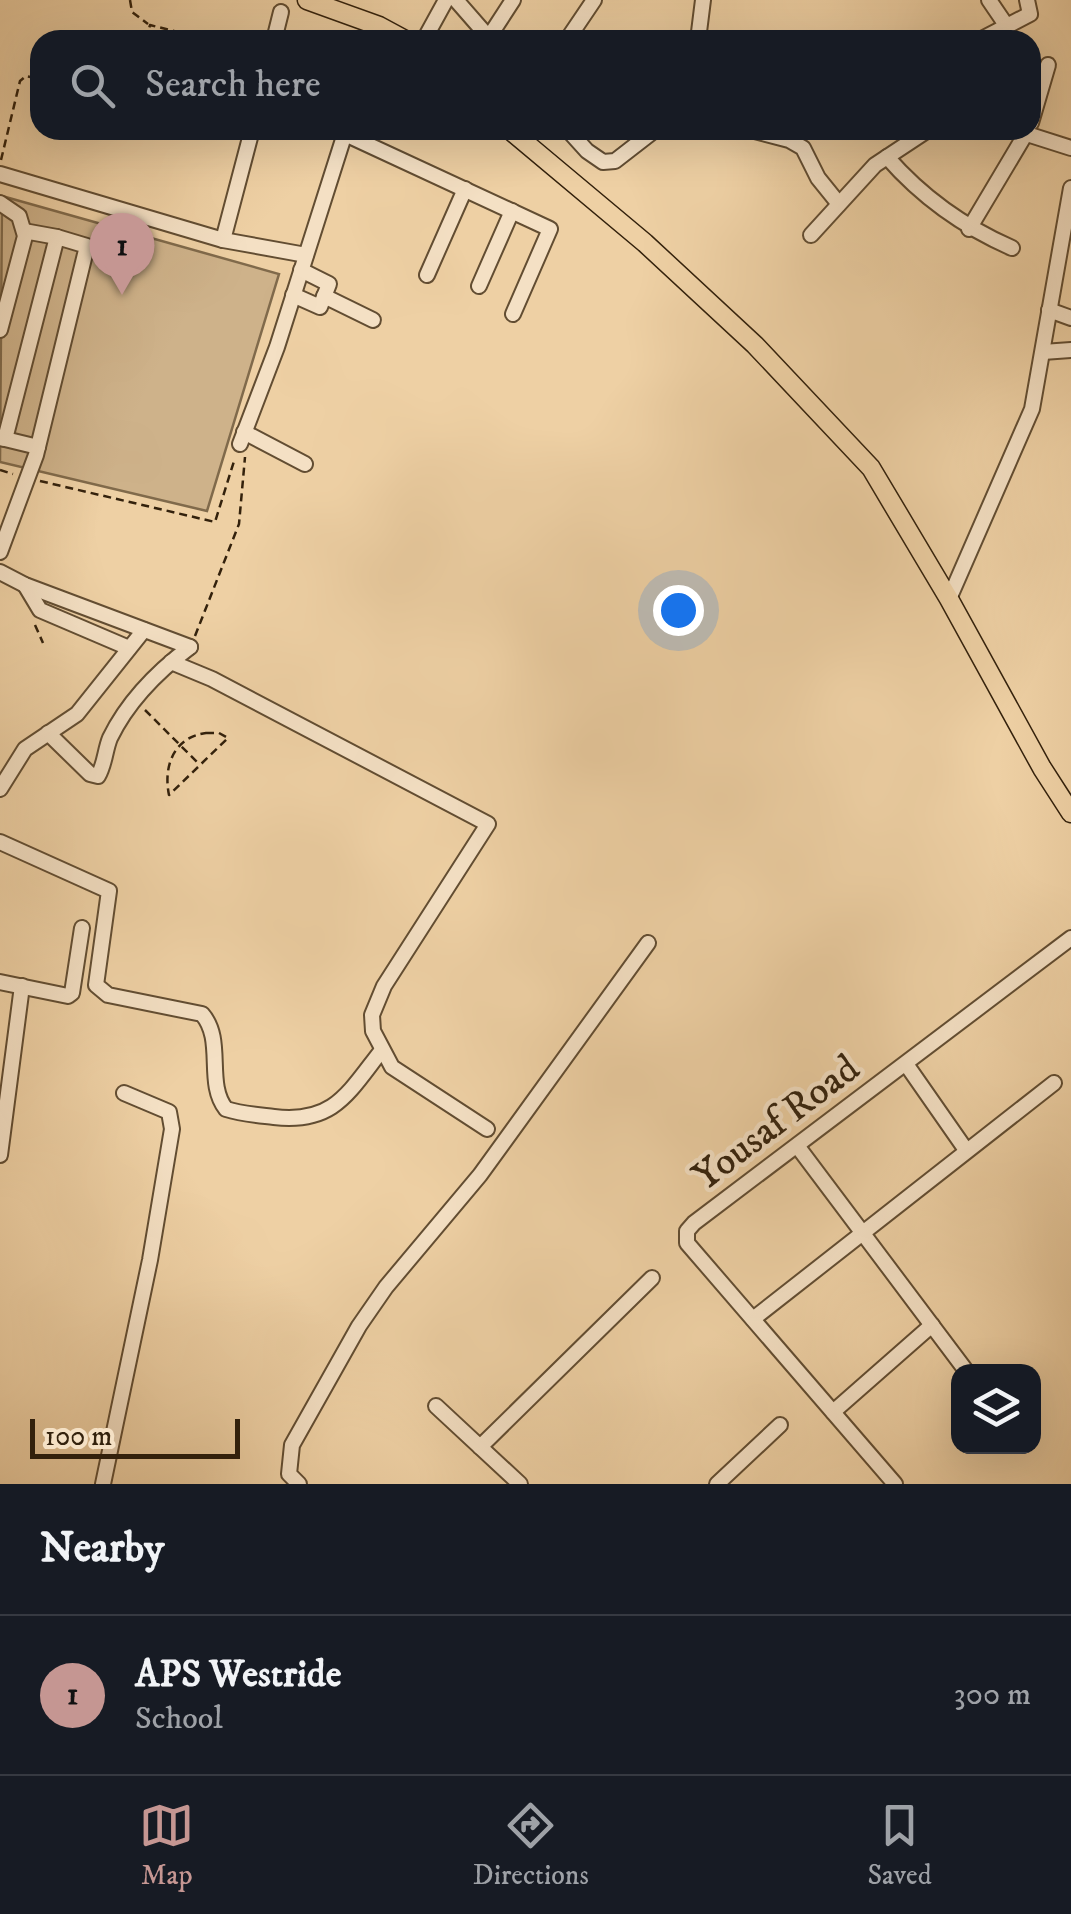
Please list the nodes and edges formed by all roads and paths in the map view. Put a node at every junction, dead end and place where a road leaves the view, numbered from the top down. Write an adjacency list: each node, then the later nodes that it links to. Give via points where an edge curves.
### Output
1 (130, 0): 11 (path, via 132,12)
2 (446, 0): 17 (street)
3 (456, 0): 18 (street)
4 (513, 0): 19 (street)
5 (594, 0): 20 (street)
6 (703, 0): 21 (street)
7 (989, 0): 12 (street)
8 (1026, 0): 12 (street, via 1030,14)
9 (310, 1): 16 (main road)
10 (281, 12): 15 (street)
11 (150, 25): 13 (path); 14 (path)
12 (1006, 25): 22 (street)
13 (149, 30)
14 (170, 30)
15 (276, 30)
16 (371, 30)
17 (430, 30)
18 (482, 30)
19 (495, 30)
20 (574, 30)
21 (699, 30)
22 (997, 30)
23 (1048, 65): 25 (street)
24 (30, 77): 38 (path, via 20,81)
25 (1041, 89)
26 (1041, 134): 36 (street)
27 (249, 140): 49 (street)
28 (342, 140): 51 (street)
29 (362, 140): 41 (street)
30 (522, 140): 72 (main road, via 645,243 844,438 871,468)
31 (577, 140): 32 (street, via 603,162)
32 (642, 140)
33 (788, 140): 43 (street, via 802,148)
34 (912, 140): 37 (street)
35 (1022, 140): 45 (street)
36 (1071, 148)
37 (887, 156): 43 (street); 45 (street)
38 (0, 164)
39 (0, 174): 49 (street)
40 (1071, 188): 56 (street)
41 (465, 189): 44 (street); 52 (street)
42 (0, 203): 46 (street, via 19,216)
43 (839, 204): 47 (street)
44 (512, 211): 53 (street); 57 (street, via 550,229)
45 (969, 229): 50 (street)
46 (24, 230): 48 (street); 60 (street)
47 (811, 234)
48 (57, 237): 64 (street); 65 (street, via 87,246)
49 (223, 240): 51 (street)
50 (1012, 248)
51 (303, 263): 54 (street); 55 (street, via 329,284)
52 (427, 275)
53 (479, 286)
54 (293, 294): 55 (street, via 320,307); 63 (street)
55 (324, 296): 59 (street)
56 (1049, 310): 58 (street); 62 (street)
57 (513, 314)
58 (1071, 318)
59 (373, 320)
60 (0, 330)
61 (1071, 350): 62 (street)
62 (1043, 352): 72 (street, via 1032,409)
63 (242, 438): 66 (street); 68 (path, via 214,522); 76 (path, via 239,524)
64 (3, 439): 65 (street)
65 (38, 447): 68 (street)
66 (305, 464)
67 (0, 470): 68 (path)
68 (30, 478): 69 (street)
69 (0, 552)
70 (0, 572): 71 (street)
71 (25, 585): 73 (street); 74 (street)
72 (949, 599): 84 (main road)
73 (40, 610): 75 (path, via 35,626); 77 (street)
74 (144, 630): 76 (street); 77 (street)
75 (43, 644)
76 (190, 647): 78 (street)
77 (129, 648): 80 (street, via 77,714)
78 (171, 662): 79 (street); 91 (street, via 488,824 375,1004 374,1031)
79 (134, 700): 80 (street, via 112,734 98,776); 81 (path)
80 (48, 733): 83 (street, via 25,749)
81 (180, 744): 82 (path); 82 (path, via 193,734 228,738); 82 (path, via 167,767 169,795)
82 (200, 765)
83 (0, 790)
84 (1071, 814)
85 (0, 842): 91 (street, via 109,890 96,985 108,995 202,1014 226,1109 314,1118 346,1096)
86 (82, 928): 90 (street, via 72,993)
87 (1071, 938): 92 (street, Yousaf Road)
88 (648, 943): 108 (street, via 480,1174 368,1313 292,1445)
89 (0, 982): 90 (street)
90 (22, 986): 98 (street)
91 (382, 1050): 95 (street, via 392,1067)
92 (906, 1064): 96 (street, Yousaf Road); 97 (street)
93 (1054, 1083): 97 (street)
94 (124, 1093): 109 (street, via 168,1112 172,1129)
95 (487, 1128)
96 (798, 1146): 99 (street); 101 (street, Yousaf Road, via 687,1231 687,1243)
97 (966, 1150): 99 (street)
98 (0, 1155)
99 (862, 1232): 101 (street); 102 (street)
100 (652, 1278): 107 (street)
101 (753, 1320): 105 (street, Yousaf Road)
102 (932, 1326): 103 (street); 105 (street)
103 (961, 1364)
104 (436, 1406): 107 (street)
105 (833, 1412): 112 (street, Yousaf Road)
106 (780, 1425): 111 (street)
107 (480, 1447): 110 (street)
108 (294, 1479)
109 (103, 1484)
110 (520, 1484)
111 (717, 1484)
112 (895, 1484)

